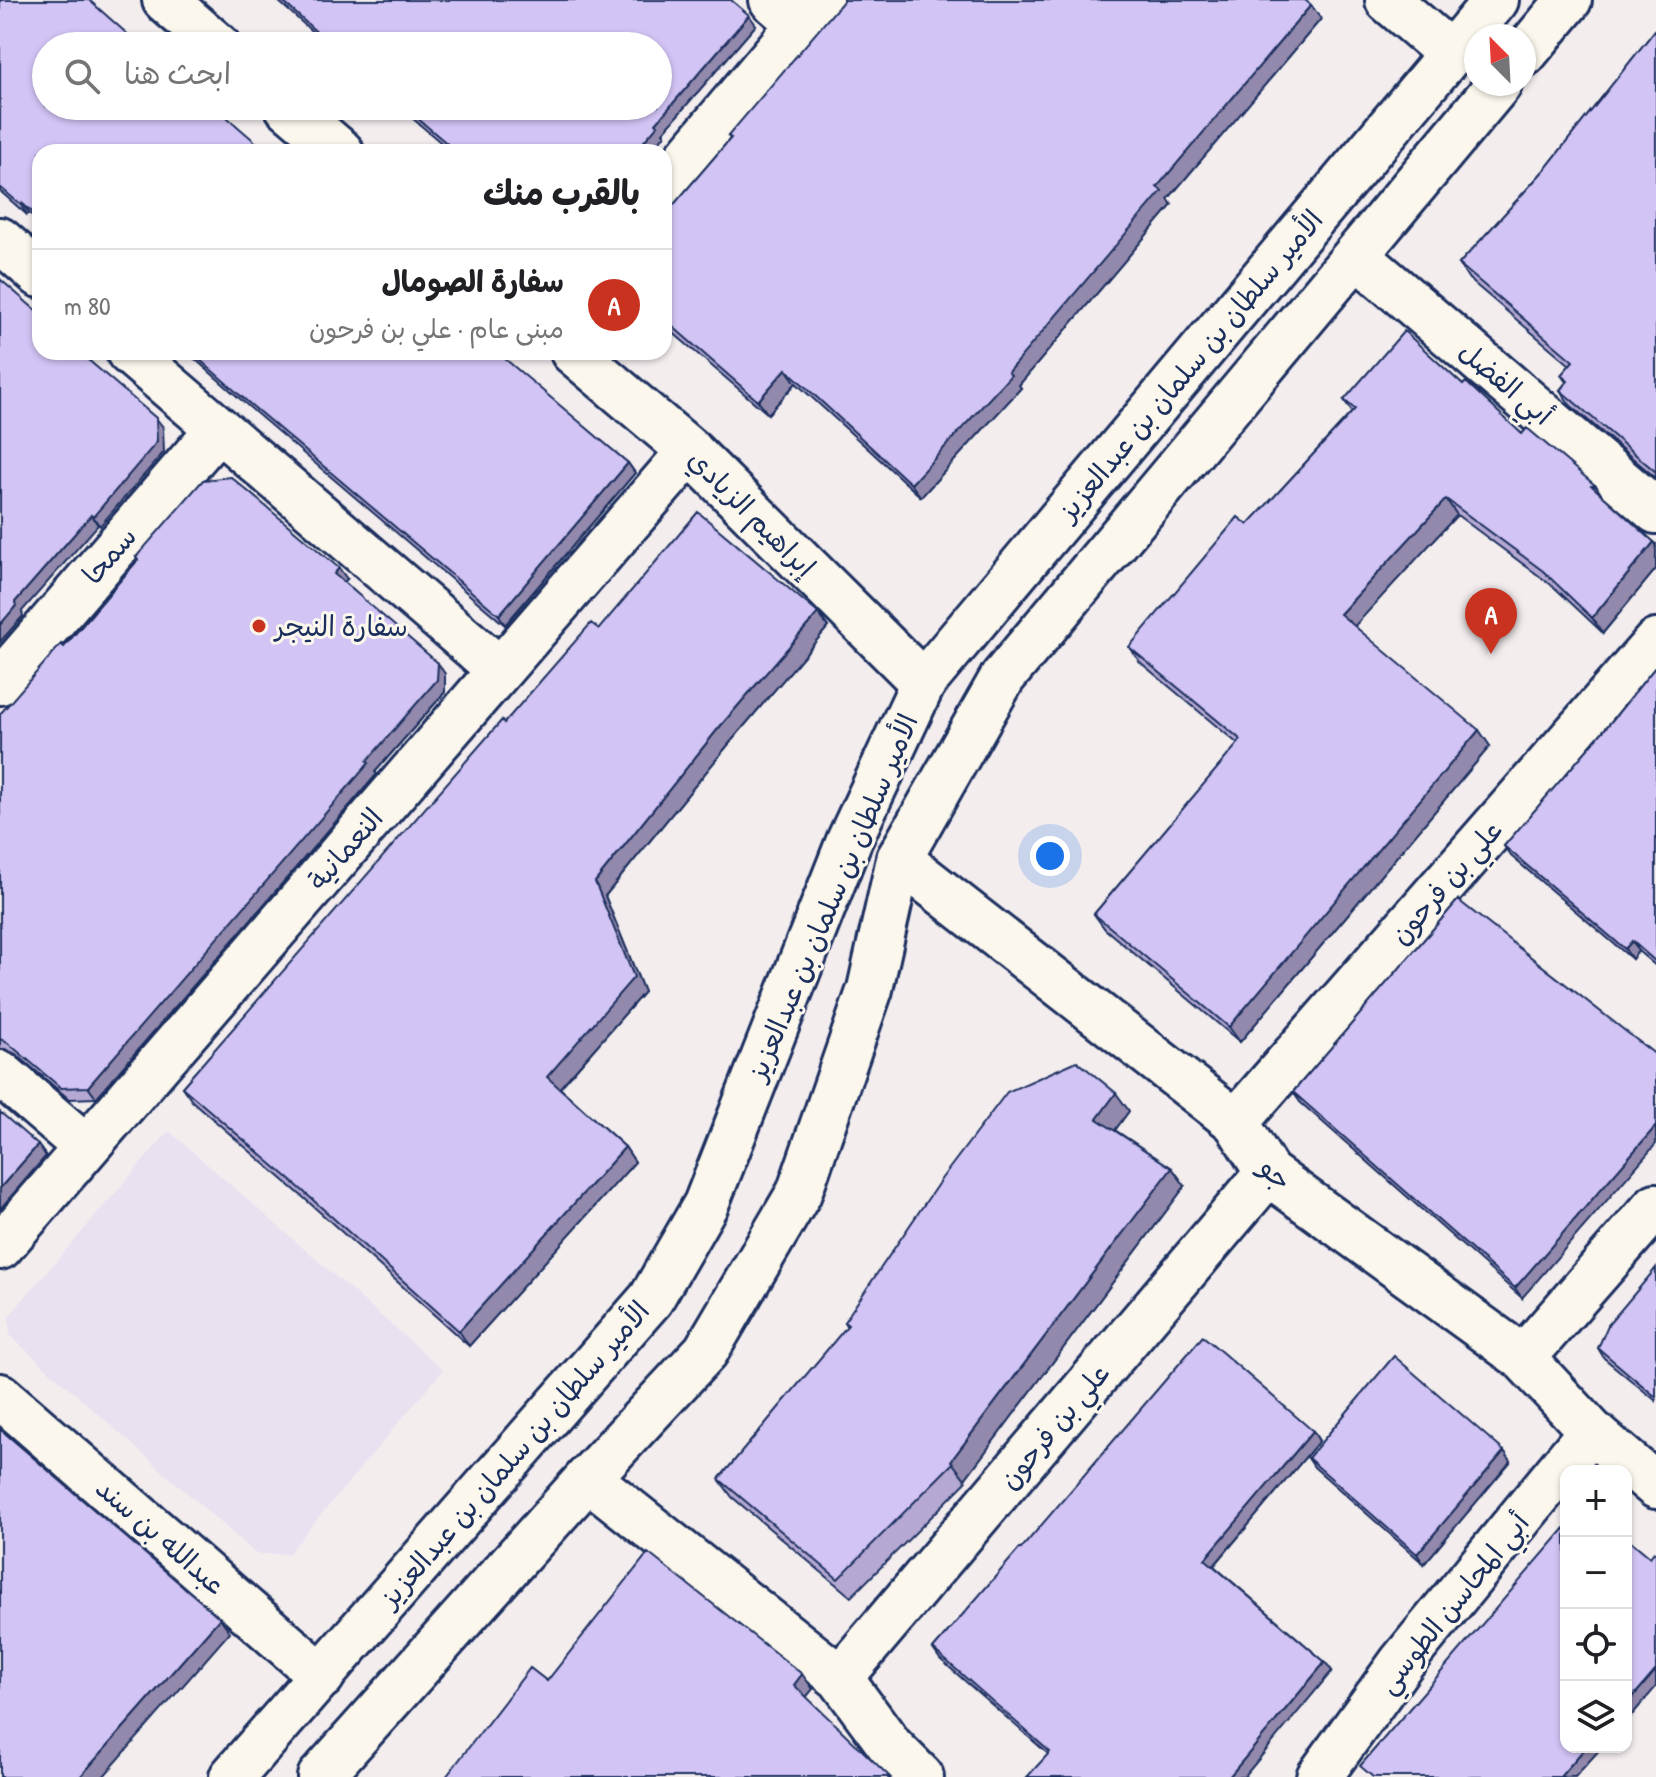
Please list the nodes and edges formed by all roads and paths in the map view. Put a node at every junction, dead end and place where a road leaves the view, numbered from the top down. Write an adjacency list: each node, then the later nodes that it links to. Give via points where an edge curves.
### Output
1 (165, 0): 6 (street)
2 (1388, 0): 8 (street)
3 (1496, 0): 8 (street, الأمير سلطان بن سلمان بن عبدالعزيز)
4 (1569, 0): 7 (street)
5 (797, 8): 12 (street)
6 (202, 32)
7 (1536, 40)
8 (1451, 54): 24 (street, الأمير سلطان بن سلمان بن عبدالعزيز)
9 (1489, 96): 14 (street, الأمير سلطان بن سلمان بن عبدالعزيز)
10 (303, 120): 11 (street)
11 (332, 144)
12 (672, 174)
13 (0, 240): 15 (street)
14 (1357, 256): 20 (street, أبي الفضل); 25 (street, الأمير سلطان بن سلمان بن عبدالعزيز, via 1003,677)
15 (32, 268)
16 (138, 360): 18 (street)
17 (582, 360): 19 (street, إبراهيم الزيادي)
18 (218, 429): 22 (street); 23 (street, سمحا)
19 (690, 451): 22 (street, النعمانية); 24 (street, إبراهيم الزيادي)
20 (1656, 511)
21 (1656, 642): 27 (street, علي بن فرحون)
22 (500, 670): 28 (street, النعمانية)
23 (0, 682)
24 (923, 683): 37 (street, الأمير سلطان بن سلمان بن عبدالعزيز, via 849,841 706,1204 651,1299)
25 (899, 859): 27 (street, جو); 35 (street, الأمير سلطان بن سلمان بن عبدالعزيز, via 870,989 799,1193 706,1351)
26 (0, 1073): 28 (street)
27 (1236, 1122): 29 (street, جو)
28 (86, 1147): 31 (street, النعمانية)
29 (1268, 1173): 32 (street, جو); 38 (street, علي بن فرحون)
30 (1656, 1206): 32 (street)
31 (0, 1247)
32 (1523, 1358): 34 (street, جو)
33 (0, 1396): 37 (street, عبدالله بن سند)
34 (1591, 1431): 36 (street, جو); 42 (street, أبي المحاسن الطوسي, via 1402,1662)
35 (588, 1478): 38 (street); 40 (street, الأمير سلطان بن سلمان بن عبدالعزيز)
36 (1656, 1486)
37 (322, 1676): 39 (street, الأمير سلطان بن سلمان بن عبدالعزيز)
38 (840, 1678): 41 (street, via 891,1747)
39 (232, 1777)
40 (320, 1777)
41 (921, 1777)
42 (1319, 1777)

